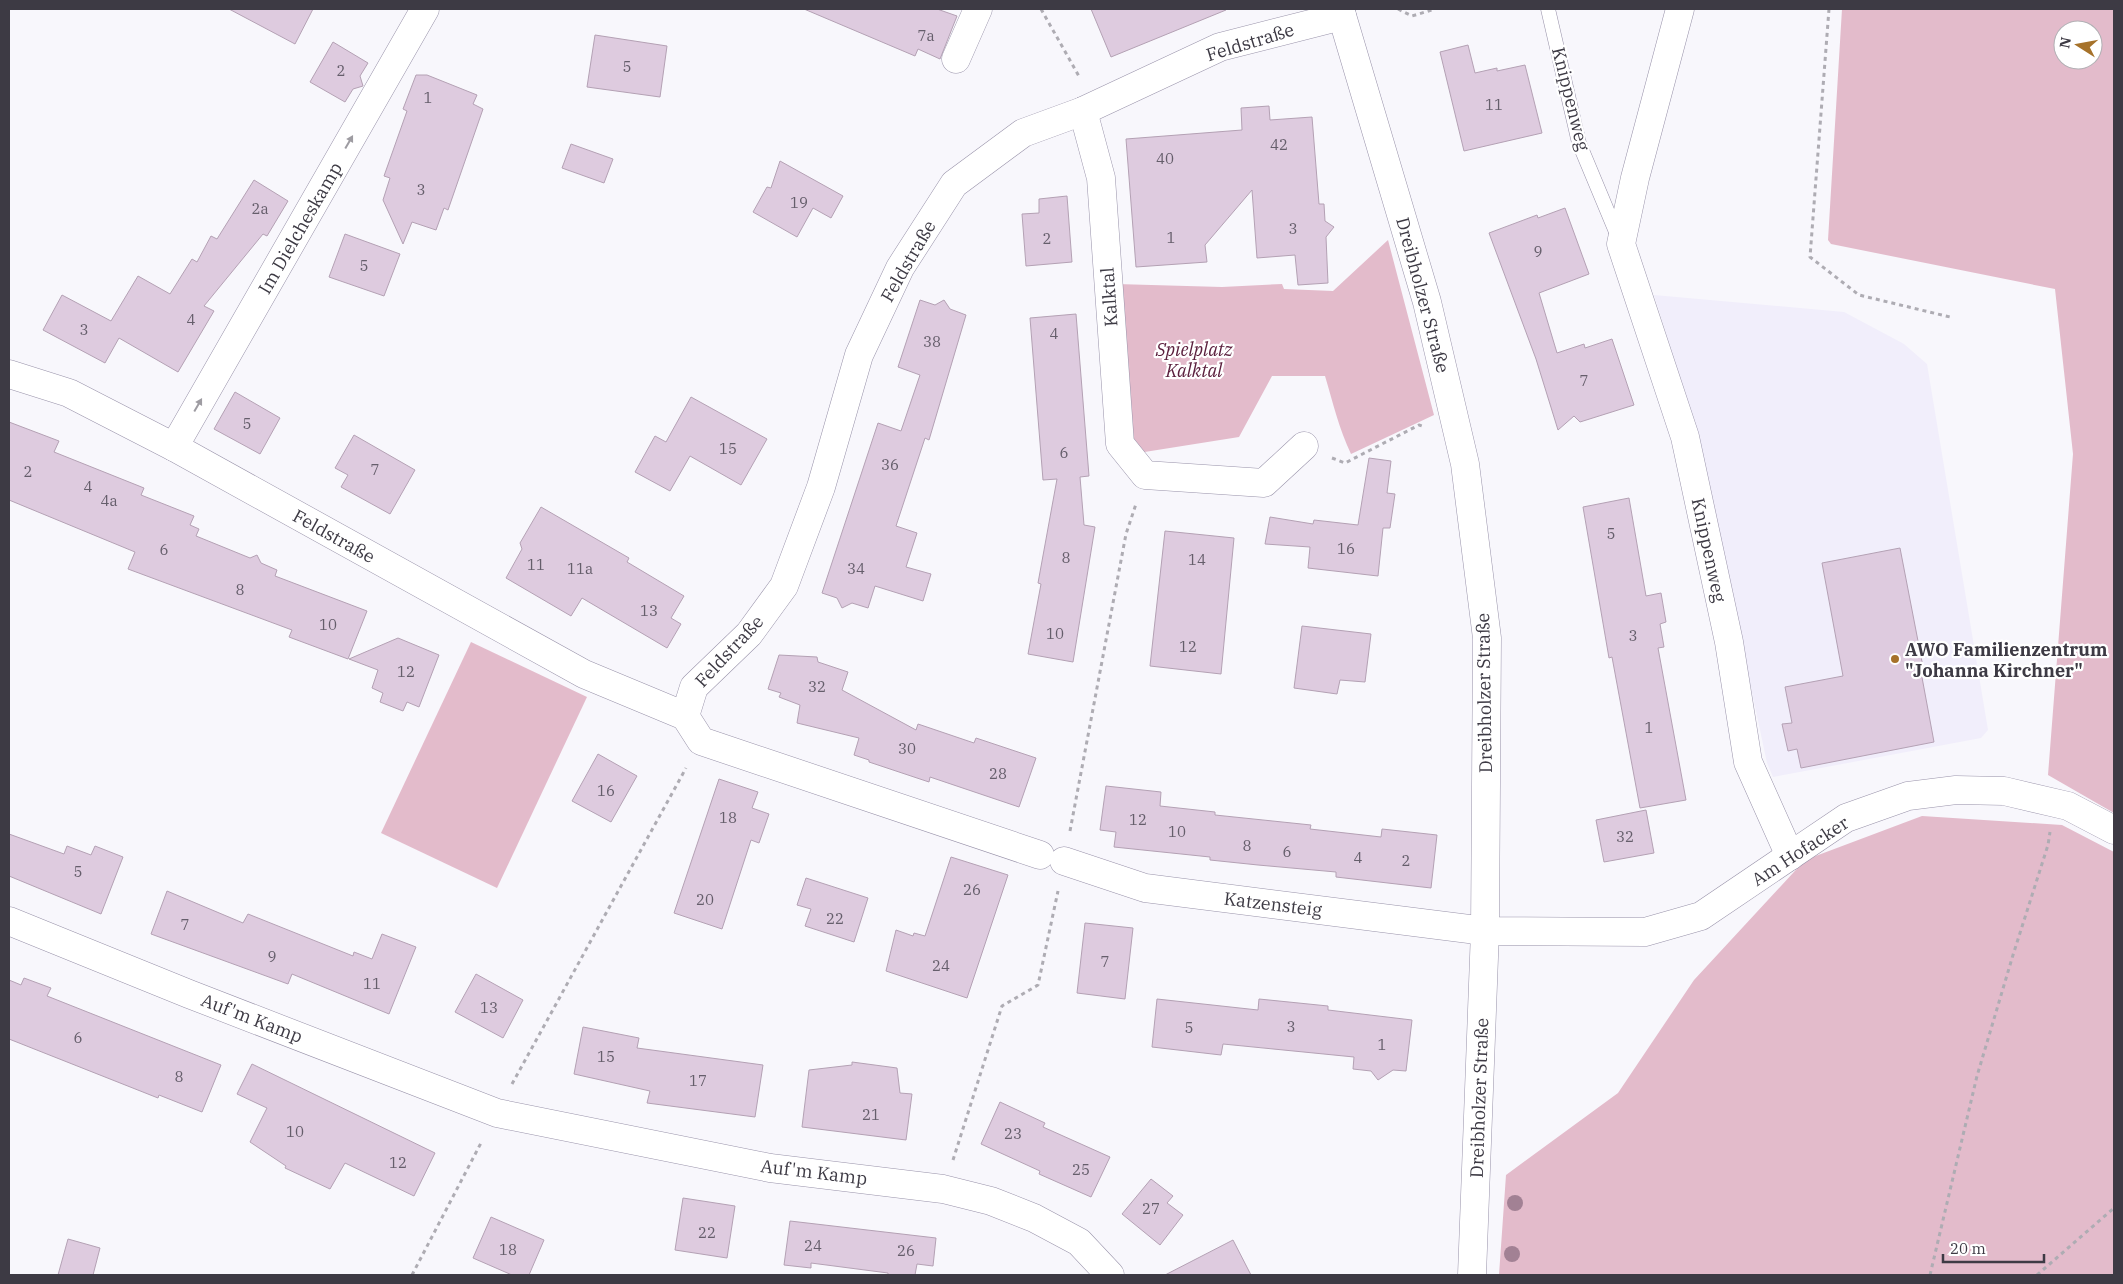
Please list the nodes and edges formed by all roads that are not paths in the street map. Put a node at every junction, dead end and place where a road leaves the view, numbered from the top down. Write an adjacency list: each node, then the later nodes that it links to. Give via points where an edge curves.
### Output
1 (425, 9): 11 (street, Im Dielcheskamp, one-way to 1)
2 (978, 9): 6 (street)
3 (1548, 9): 8 (lane, Knippenweg, via 1579,143)
4 (1680, 9): 8 (street)
5 (1341, 12): 7 (street, Feldstraße, via 1220,46); 16 (street, Dreibholzer Straße, via 1427,302 1465,464 1487,638)
6 (956, 59)
7 (1083, 111): 10 (street, Kalktal, via 1101,178 1120,444 1145,475 1264,483); 12 (street, Feldstraße, via 1023,133 954,184 900,268 859,355 821,487 784,586 749,634 694,687)
8 (1621, 244): 14 (street, Knippenweg, via 1685,436 1728,642 1748,762)
9 (9, 374): 11 (street, Feldstraße, via 69,393)
10 (1304, 446)
11 (174, 447): 12 (street, Feldstraße, via 584,674)
12 (684, 716): 16 (street, Katzensteig, via 701,741 1145,888)
13 (2114, 830): 14 (street, Am Hofacker, via 2054,802 2004,791 1956,790 1908,796 1846,818)
14 (1790, 856): 16 (street, Am Hofacker, via 1701,916 1645,932)
15 (9, 921): 17 (street, Auf'm Kamp, via 497,1113 770,1168 943,1189 992,1201 1034,1218 1079,1242)
16 (1485, 931): 18 (street, Dreibholzer Straße)
17 (1110, 1275)
18 (1472, 1275)

